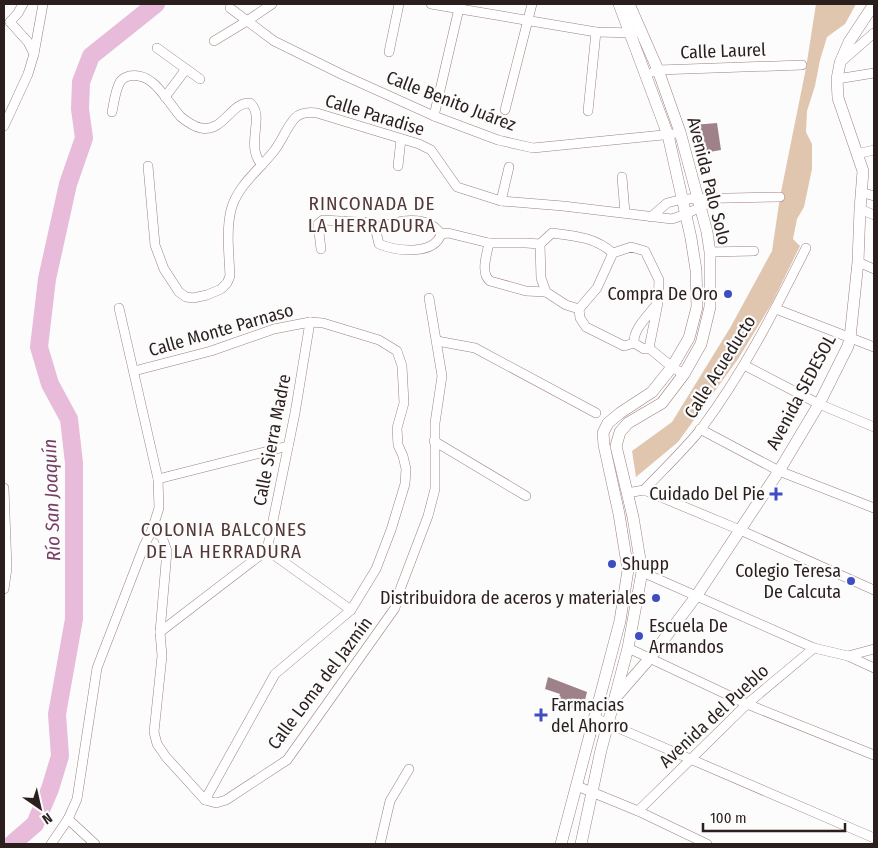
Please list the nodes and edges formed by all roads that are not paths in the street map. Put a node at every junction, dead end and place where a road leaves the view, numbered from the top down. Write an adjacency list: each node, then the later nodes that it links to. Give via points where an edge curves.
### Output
1 (22, 4): 14 (street, via 18,13)
2 (42, 4): 21 (street)
3 (272, 4): 13 (street)
4 (399, 4): 20 (street)
5 (430, 4): 10 (street)
6 (532, 4): 12 (street)
7 (619, 4): 16 (main road, Avenida Palo Solo)
8 (629, 4): 16 (main road, Avenida Palo Solo)
9 (874, 4): 22 (main road, Avenida SEDESOL)
10 (460, 6): 12 (street); 34 (street)
11 (230, 8): 13 (street, Calle Benito Juárez)
12 (529, 20): 15 (street); 31 (street)
13 (247, 21): 18 (street); 34 (street, Calle Benito Juárez, via 274,41)
14 (7, 22): 21 (street, via 28,42)
15 (596, 32): 16 (street); 32 (street)
16 (635, 33): 25 (main road, Avenida Palo Solo); 27 (main road, Avenida Palo Solo)
17 (874, 33): 22 (street)
18 (214, 41)
19 (157, 48): 24 (street)
20 (389, 52)
21 (34, 54): 35 (street)
22 (840, 63): 29 (main road, Avenida SEDESOL)
23 (802, 65): 25 (street, Calle Laurel)
24 (186, 69): 28 (street); 30 (street)
25 (658, 70): 27 (street, Calle Laurel); 36 (main road, Avenida Palo Solo)
26 (874, 73): 29 (street)
27 (646, 76): 37 (main road, Avenida Palo Solo)
28 (200, 79)
29 (837, 79): 40 (main road, Avenida SEDESOL, via 838,98)
30 (165, 97): 33 (street, via 153,82 143,77 126,76 118,88); 41 (street, via 183,119 200,128 216,125 245,102 250,103 256,111 254,151)
31 (505, 110)
32 (588, 111)
33 (112, 112)
34 (434, 116): 37 (street, Calle Benito Juárez, via 498,140 532,148)
35 (4, 126)
36 (680, 132): 37 (street, Calle Benito Juárez); 51 (main road, Avenida Palo Solo)
37 (668, 135): 49 (main road, Avenida Palo Solo)
38 (401, 139): 41 (street, Calle Paradise, via 317,112 306,112 296,117); 43 (street); 50 (street, Calle Paradise, via 431,150 456,186)
39 (874, 150): 40 (street)
40 (857, 154): 46 (main road, Avenida SEDESOL, via 863,171)
41 (262, 165): 42 (street, Calle Paradise, via 238,192 231,208 228,228 230,276 227,283 221,289 193,298 179,292 164,269 155,245)
42 (148, 166)
43 (398, 166)
44 (509, 167): 50 (street)
45 (622, 177): 53 (street)
46 (861, 192): 47 (street); 52 (main road, Avenida SEDESOL)
47 (874, 196)
48 (780, 197): 51 (street, Calle Paradise)
49 (683, 199): 51 (street); 54 (main road, Avenida Palo Solo); 56 (street, via 667,203)
50 (501, 201): 53 (street, Calle Paradise)
51 (698, 202): 54 (street, Calle Paradise); 64 (main road, Avenida Palo Solo)
52 (860, 209): 55 (street); 66 (main road, Avenida SEDESOL)
53 (625, 213): 56 (street, Calle Paradise)
54 (686, 214): 56 (street, Calle Paradise, via 672,218); 81 (main road, Avenida Palo Solo, via 696,270 697,307 689,338)
55 (874, 215)
56 (651, 217)
57 (376, 228): 58 (street, via 397,221 422,221 436,227); 58 (street, via 379,244 389,248 426,250 439,240); 62 (street, via 374,222 323,220 318,224)
58 (441, 234): 59 (street)
59 (489, 243): 60 (street); 68 (street, via 486,277 526,291)
60 (540, 244): 65 (street, via 552,234 560,234 593,240); 68 (street, via 541,278)
61 (806, 248): 73 (street, Calle Acueducto)
62 (321, 249)
63 (754, 251): 64 (street)
64 (710, 252): 83 (main road, Avenida Palo Solo, via 710,307 700,344)
65 (613, 253): 70 (street, via 631,247 646,251 659,280); 72 (street, via 598,288)
66 (858, 262): 67 (street); 75 (main road, Avenida SEDESOL)
67 (874, 268)
68 (546, 292): 72 (street)
69 (429, 298): 76 (street, Calle Loma del Jazmín)
70 (658, 303): 77 (street, via 640,326); 79 (street)
71 (119, 308): 82 (street)
72 (579, 309): 77 (street, via 586,327 624,346)
73 (776, 309): 75 (street); 80 (street, Calle Acueducto)
74 (310, 322): 82 (street, Calle Monte Parnaso, via 274,329 211,351); 89 (street, Calle Sierra Madre); 104 (street, Calle Monte Parnaso, via 324,323 379,340 397,351 402,366 404,403 397,428 398,445 406,469 405,484 392,530 376,569)
75 (850, 338): 78 (street); 84 (main road, Avenida SEDESOL)
76 (437, 341): 85 (street, via 475,348); 88 (street, Calle Loma del Jazmín, via 442,376)
77 (634, 343): 79 (street, via 644,349)
78 (874, 347)
79 (649, 348): 81 (street)
80 (744, 365): 84 (street); 87 (street, Calle Acueducto)
81 (672, 367): 83 (street); 114 (main road, Avenida Palo Solo, via 652,392 608,423 603,434 628,570 620,621)
82 (134, 371): 91 (street)
83 (684, 374): 94 (main road, Avenida Palo Solo, via 662,403 620,432 616,446)
84 (819, 404): 86 (street); 90 (main road, Avenida SEDESOL)
85 (596, 413)
86 (874, 427)
87 (700, 429): 90 (street); 93 (street, Calle Acueducto)
88 (434, 441): 95 (street); 121 (street, Calle Loma del Jazmín, via 435,489 390,616 287,760 226,800 216,803)
89 (288, 446): 91 (street); 99 (street, Calle Sierra Madre)
90 (780, 471): 96 (street); 98 (main road, Avenida SEDESOL)
91 (158, 479): 97 (street, via 159,508)
92 (4, 488): 101 (street, via 7,568)
93 (644, 490): 94 (street); 98 (street)
94 (626, 493): 100 (main road, Avenida Palo Solo)
95 (526, 496)
96 (874, 508)
97 (152, 530): 105 (street, via 162,537 168,551); 123 (street, via 97,668 77,799)
98 (740, 530): 102 (street); 103 (main road, Avenida SEDESOL)
99 (267, 550): 104 (street); 105 (street)
100 (642, 572): 103 (street); 106 (main road, Avenida Palo Solo)
101 (4, 589)
102 (874, 590)
103 (696, 595): 107 (street); 110 (main road, Avenida SEDESOL)
104 (350, 610): 121 (street, Calle Monte Parnaso, via 275,674)
105 (160, 632): 121 (street, via 162,656 154,732 166,758)
106 (628, 648): 110 (street); 112 (main road, Avenida Palo Solo)
107 (814, 648): 109 (street); 113 (street, Avenida del Pueblo)
108 (874, 649): 109 (street)
109 (848, 656): 111 (street)
110 (650, 658): 112 (main road, Avenida SEDESOL); 113 (street)
111 (874, 668)
112 (614, 699): 114 (main road, Avenida SEDESOL); 115 (main road, Avenida Palo Solo)
113 (747, 704): 116 (street); 117 (street, Avenida del Pueblo)
114 (595, 718): 115 (street); 119 (main road, Avenida Palo Solo)
115 (608, 722): 117 (street); 120 (main road, Avenida Palo Solo)
116 (874, 755)
117 (690, 760): 122 (street, Avenida del Pueblo); 124 (street)
118 (409, 769): 127 (street, via 390,801)
119 (577, 786): 120 (street); 128 (main road, Avenida Palo Solo)
120 (593, 792): 122 (street); 129 (main road, Avenida Palo Solo)
121 (205, 800)
122 (638, 811): 130 (street)
123 (68, 819): 125 (street); 126 (street)
124 (874, 838)
125 (51, 844)
126 (95, 844)
127 (380, 844)
128 (561, 844)
129 (581, 844)
130 (707, 844)

